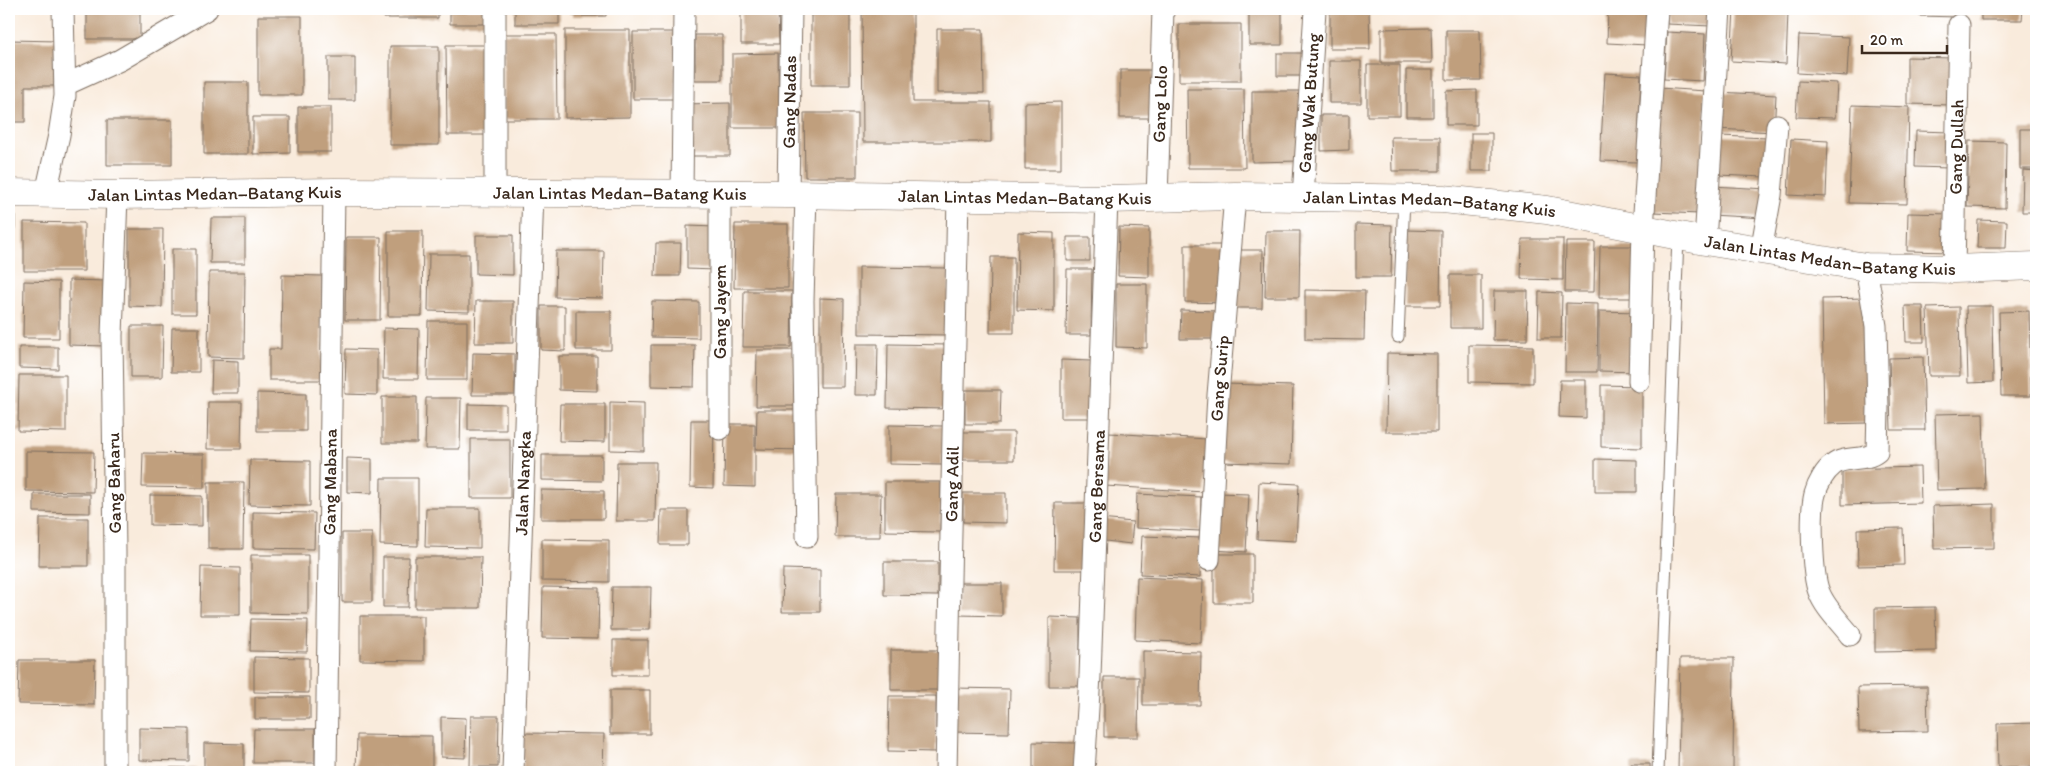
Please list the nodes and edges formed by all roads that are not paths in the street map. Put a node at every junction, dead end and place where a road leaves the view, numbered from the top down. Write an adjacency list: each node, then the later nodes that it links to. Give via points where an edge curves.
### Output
1 (63, 9): 11 (street)
2 (207, 9): 11 (street)
3 (495, 9): 16 (street)
4 (684, 9): 18 (street)
5 (791, 9): 21 (street, Gang Nadas)
6 (1163, 9): 27 (street, Gang Lolo)
7 (1658, 9): 29 (street)
8 (1720, 9): 31 (street)
9 (1314, 10): 24 (street, Gang Wak Butung)
10 (1959, 25): 35 (street, Gang Dullah)
11 (65, 90): 15 (street)
12 (1776, 125): 32 (street, via 1771,195)
13 (334, 192): 16 (highway, Jalan Lintas Medan–Batang Kuis); 20 (highway, Jalan Lintas Medan–Batang Kuis); 43 (street, Gang Mabana)
14 (9, 193): 15 (highway, Jalan Lintas Medan–Batang Kuis); 28 (lane)
15 (46, 193): 20 (highway, Jalan Lintas Medan–Batang Kuis)
16 (495, 193): 17 (highway, Jalan Lintas Medan–Batang Kuis)
17 (533, 193): 18 (highway, Jalan Lintas Medan–Batang Kuis); 44 (street, Jalan Nangka)
18 (682, 194): 19 (highway, Jalan Lintas Medan–Batang Kuis)
19 (720, 194): 21 (highway, Jalan Lintas Medan–Batang Kuis); 38 (street, Gang Jayem)
20 (117, 195): 42 (street, Gang Baharu, via 112,336 116,552)
21 (797, 195): 22 (highway, Jalan Lintas Medan–Batang Kuis); 39 (street, Gang Nadas, via 803,301)
22 (958, 196): 26 (highway, Jalan Lintas Medan–Batang Kuis); 45 (street, Gang Adil)
23 (1235, 196): 24 (highway, Jalan Lintas Medan–Batang Kuis); 27 (highway, Jalan Lintas Medan–Batang Kuis); 40 (street, Gang Surip)
24 (1303, 197): 25 (highway, Jalan Lintas Medan–Batang Kuis)
25 (1404, 198): 29 (highway, Jalan Lintas Medan–Batang Kuis, via 1531,208); 36 (lane)
26 (1107, 199): 27 (highway, Jalan Lintas Medan–Batang Kuis); 46 (street, Gang Bersama)
27 (1157, 199)
28 (9, 227)
29 (1643, 229): 30 (highway, Jalan Lintas Medan–Batang Kuis); 37 (street)
30 (1678, 236): 31 (highway, Jalan Lintas Medan–Batang Kuis); 47 (lane)
31 (1705, 241): 32 (highway, Jalan Lintas Medan–Batang Kuis)
32 (1762, 251): 34 (highway, Jalan Lintas Medan–Batang Kuis)
33 (2036, 266): 35 (highway, Jalan Lintas Medan–Batang Kuis)
34 (1866, 267): 35 (highway, Jalan Lintas Medan–Batang Kuis); 41 (street, via 1876,326 1877,452 1833,465 1820,482 1813,501 1813,554 1818,591)
35 (1954, 269)
36 (1398, 337)
37 (1638, 381)
38 (720, 429)
39 (807, 536)
40 (1208, 560)
41 (1850, 636)
42 (115, 772)
43 (326, 772)
44 (513, 772)
45 (946, 772)
46 (1084, 772)
47 (1658, 772)

